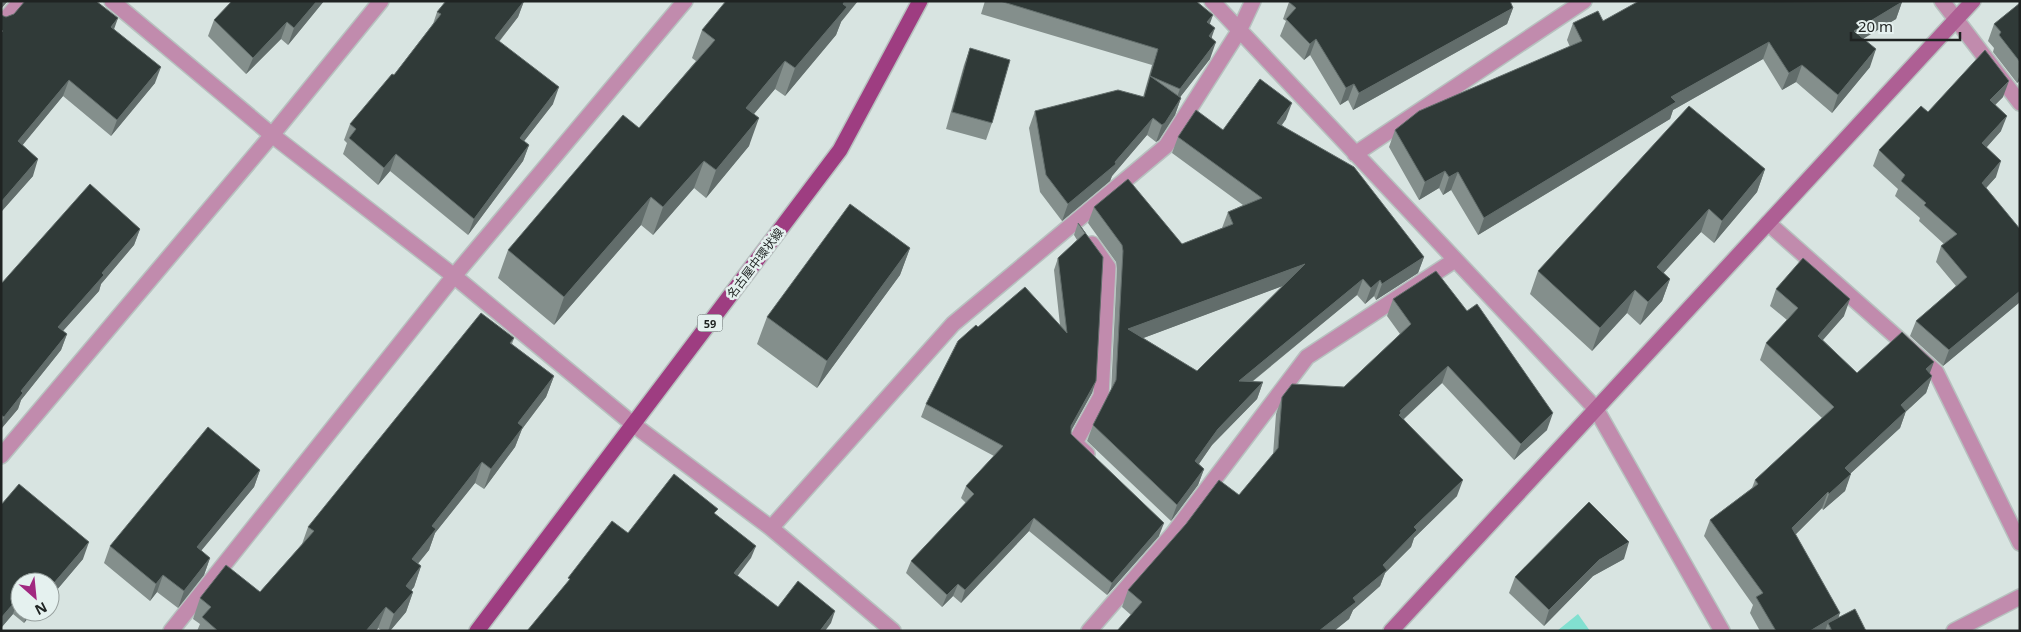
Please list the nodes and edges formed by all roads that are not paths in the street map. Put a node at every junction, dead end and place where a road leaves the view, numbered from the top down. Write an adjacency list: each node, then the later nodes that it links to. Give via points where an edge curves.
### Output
1 (21, 1): 12 (street)
2 (112, 1): 15 (street)
3 (381, 1): 15 (street)
4 (684, 1): 20 (street)
5 (920, 1): 22 (main road, 名古屋中環状線 / 59, via 840,150)
6 (1212, 1): 13 (street)
7 (1253, 1): 13 (street)
8 (1584, 1): 16 (street)
9 (1942, 1): 11 (street)
10 (1973, 1): 11 (street)
11 (1956, 20): 14 (street); 18 (street)
12 (1, 24)
13 (1239, 30): 16 (street); 17 (street, via 1166,146)
14 (2020, 103)
15 (272, 135): 20 (street); 23 (street)
16 (1355, 154): 19 (street)
17 (1076, 222): 24 (street, via 1108,267 1101,396 1075,443); 25 (street, via 953,324)
18 (1768, 223): 21 (street); 26 (street, via 1936,372)
19 (1455, 260): 21 (street); 31 (street, via 1307,356)
20 (454, 276): 22 (street); 29 (street)
21 (1596, 409): 32 (street); 33 (street)
22 (634, 424): 25 (street); 30 (main road, 名古屋中環状線 / 59)
23 (1, 456)
24 (1096, 462)
25 (771, 528): 28 (street)
26 (2020, 543)
27 (2020, 597): 34 (street)
28 (885, 628)
29 (172, 631)
30 (477, 631)
31 (1089, 631)
32 (1391, 631)
33 (1722, 631)
34 (1954, 631)

